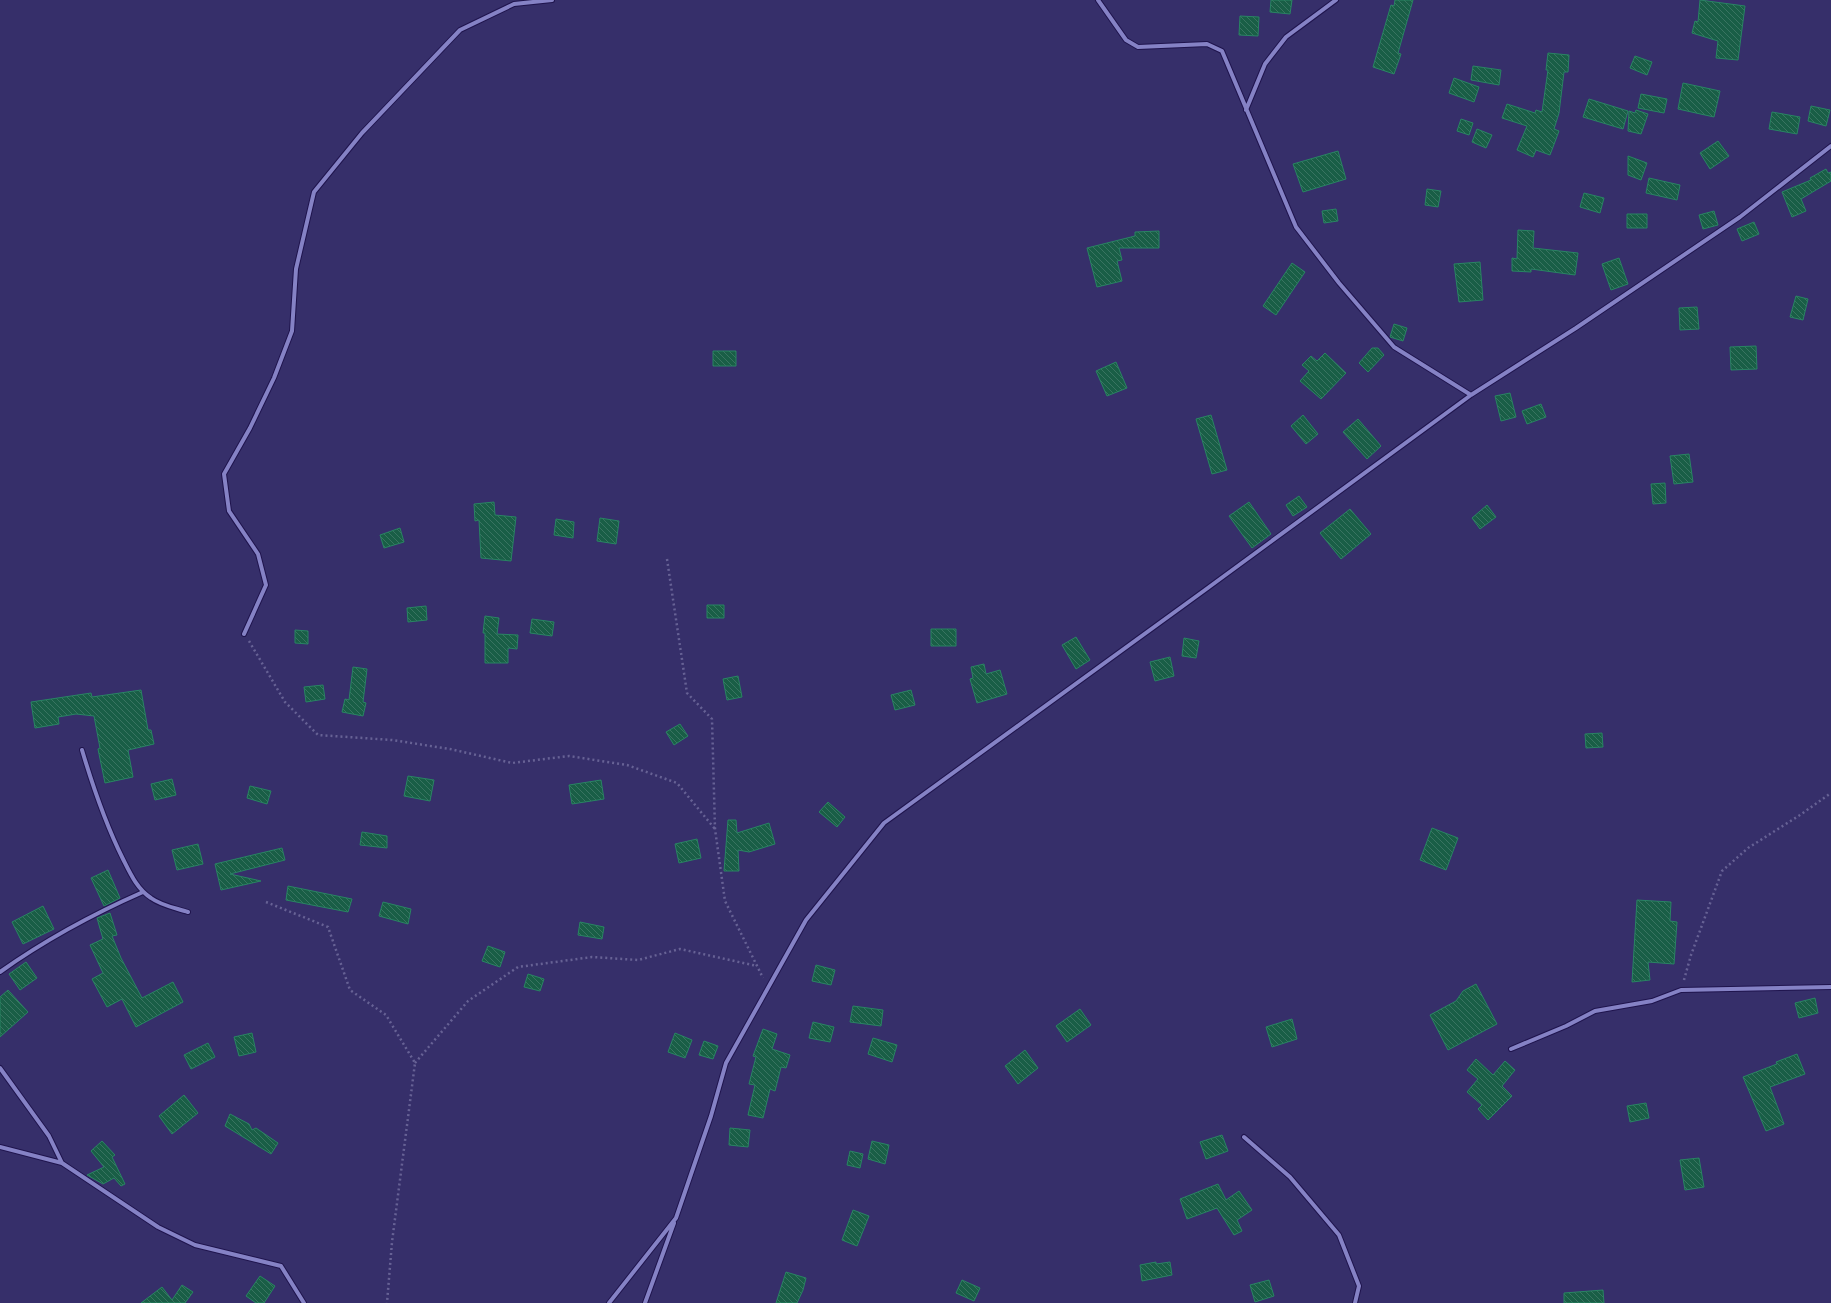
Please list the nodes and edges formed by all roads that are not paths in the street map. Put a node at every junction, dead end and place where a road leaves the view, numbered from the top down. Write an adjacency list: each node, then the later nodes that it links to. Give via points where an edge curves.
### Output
1 (552, 0): 7 (street, via 514,4 460,30 362,133 314,192 296,269 292,331 250,428 224,474 229,511 258,554 266,585)
2 (1098, 0): 4 (street, via 1126,40 1138,47 1207,44 1222,51)
3 (1336, 0): 4 (street, via 1286,37 1265,64)
4 (1246, 110): 6 (street, via 1296,227 1339,283 1394,346)
5 (1831, 146): 6 (street, via 1740,217 1576,328)
6 (1471, 394): 18 (street, via 884,823 806,920 726,1063)
7 (244, 634)
8 (82, 750): 9 (street, via 97,801 111,835 132,877)
9 (143, 892): 10 (street, via 166,906); 11 (street, via 101,911 34,948)
10 (188, 912)
11 (0, 972)
12 (1831, 987): 13 (street, via 1681,990 1652,1002 1596,1011)
13 (1511, 1049)
14 (0, 1068): 17 (street, via 50,1136)
15 (1244, 1137): 22 (street, via 1290,1177 1340,1235 1359,1286)
16 (0, 1147): 17 (street)
17 (62, 1163): 19 (street, via 158,1227 195,1245 281,1266)
18 (676, 1218): 20 (street); 21 (street)
19 (304, 1303)
20 (609, 1303)
21 (645, 1303)
22 (1355, 1303)

